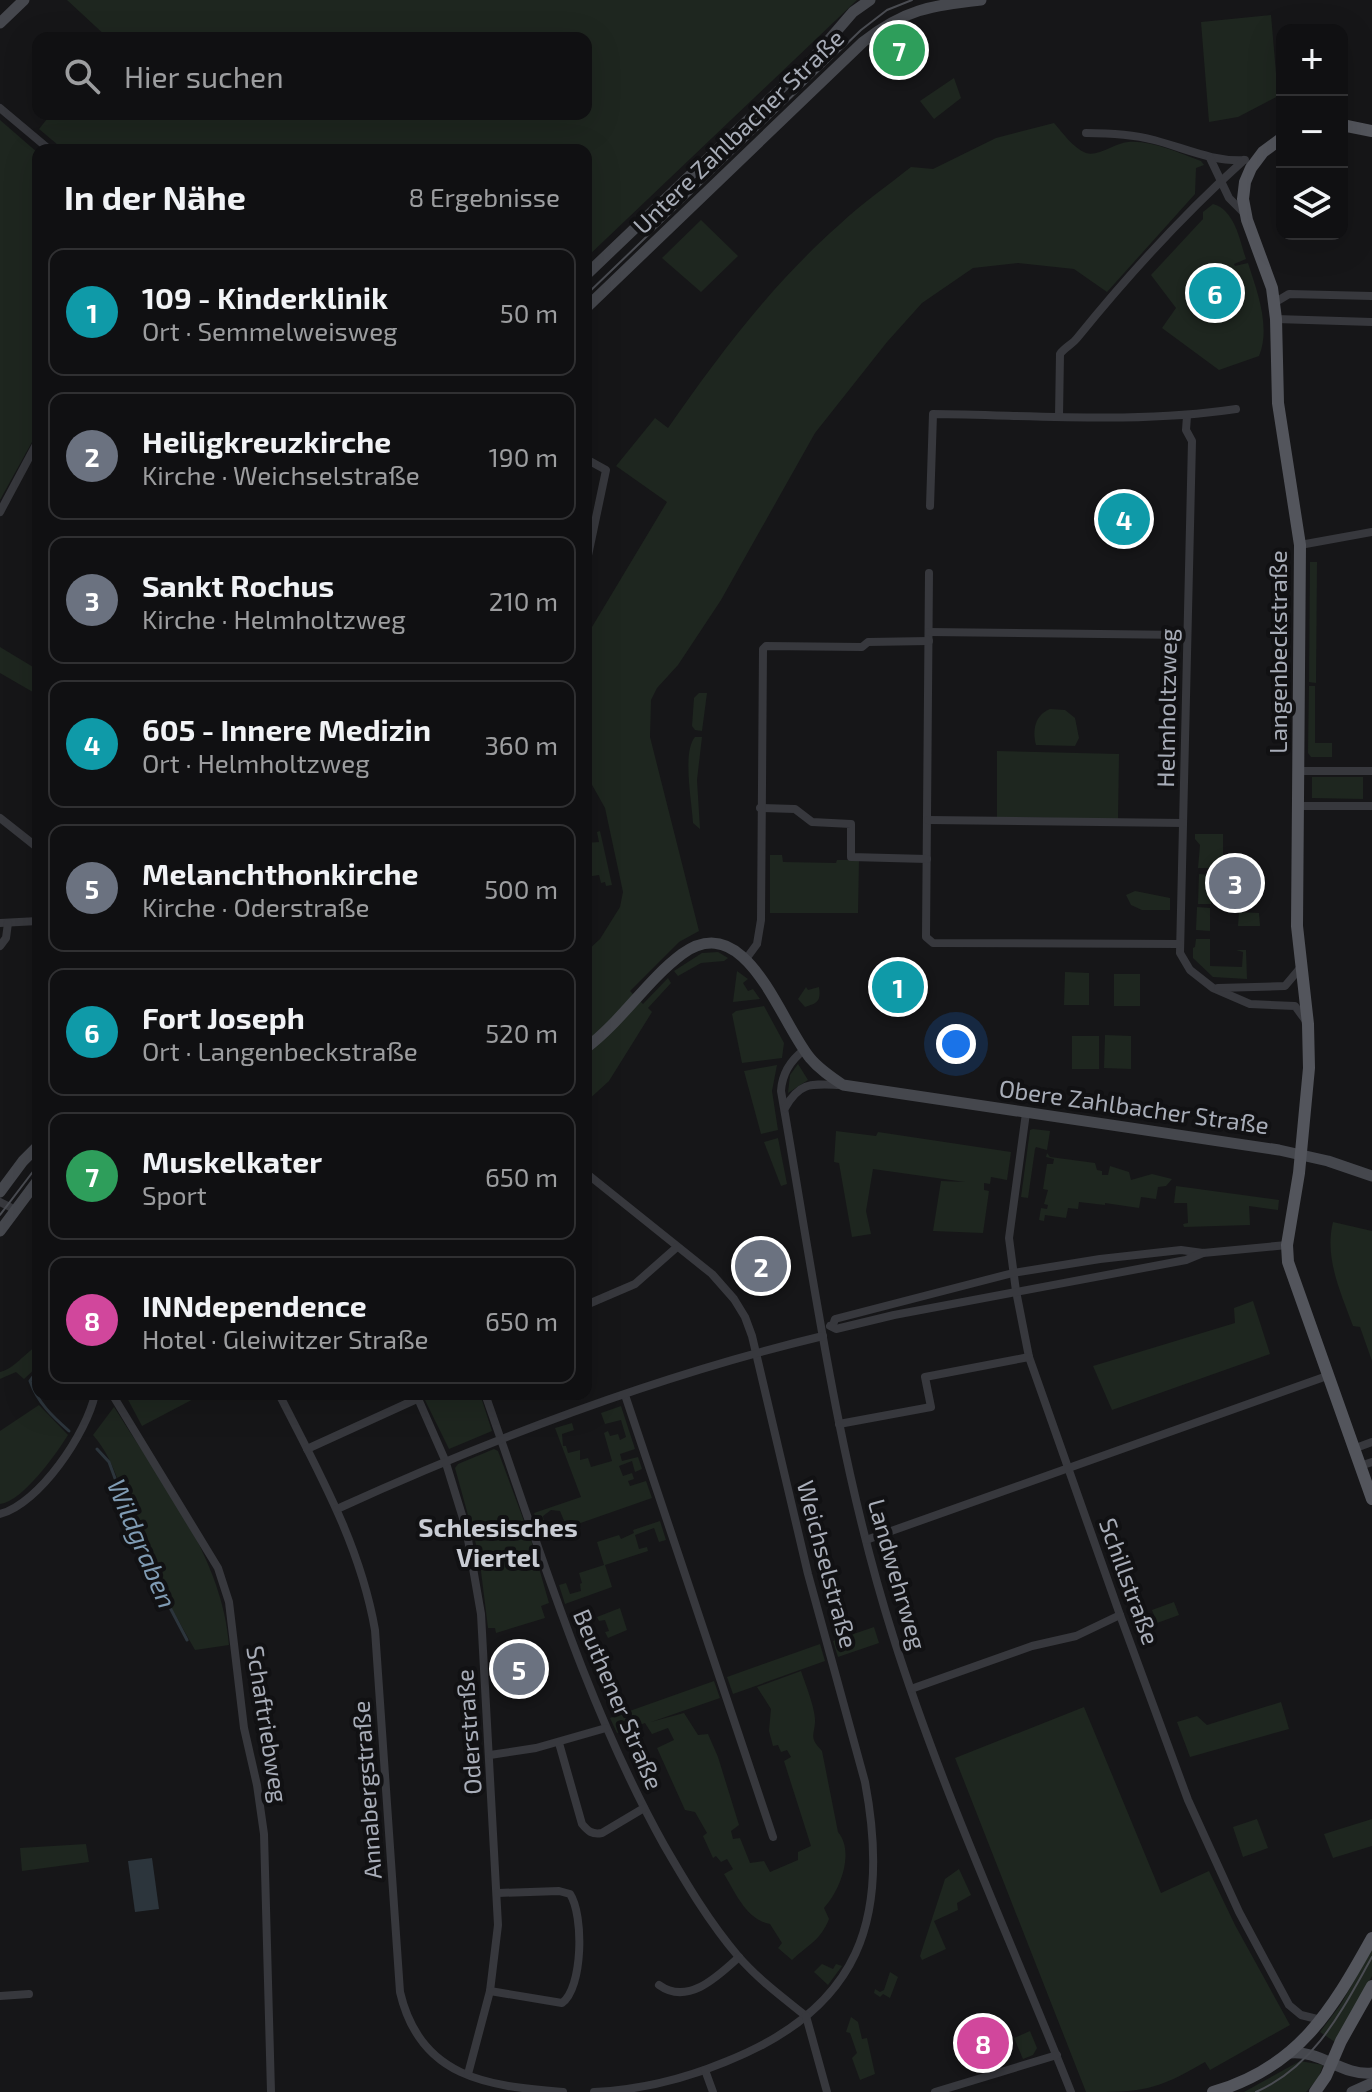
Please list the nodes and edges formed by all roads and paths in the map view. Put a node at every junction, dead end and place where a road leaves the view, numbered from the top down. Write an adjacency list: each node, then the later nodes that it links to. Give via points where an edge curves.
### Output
1 (24, 0): 4 (street)
2 (870, 0): 17 (street, Untere Zahlbacher Straße)
3 (981, 0): 19 (street, Untere Zahlbacher Straße, via 918,9 863,42)
4 (0, 23)
5 (0, 108): 10 (street)
6 (1348, 126): 7 (main road)
7 (1372, 131)
8 (1086, 133): 11 (street, via 1125,133)
9 (1276, 142): 12 (main road)
10 (43, 144)
11 (1210, 158): 12 (street); 13 (street)
12 (1251, 159): 13 (street); 16 (main road, Langenbeckstraße)
13 (1221, 181): 14 (street); 15 (street)
14 (1204, 197): 15 (street); 24 (street, via 1060,354)
15 (1229, 198): 16 (street)
16 (1245, 214): 20 (main road, Langenbeckstraße)
17 (592, 269)
18 (1372, 296): 20 (street, via 1289,294)
19 (592, 302)
20 (1274, 303): 21 (main road, Langenbeckstraße)
21 (1276, 319): 22 (street); 32 (main road, Langenbeckstraße, via 1279,414)
22 (1372, 322)
23 (1236, 409): 25 (street)
24 (1059, 416): 25 (street); 28 (street, via 933,414)
25 (1187, 416): 34 (street, Helmholtzweg, via 1192,441)
26 (32, 452): 29 (street)
27 (592, 462): 31 (street, via 606,470)
28 (930, 506)
29 (0, 512)
30 (1372, 532): 32 (street)
31 (592, 536)
32 (1300, 545): 36 (main road, Langenbeckstraße)
33 (929, 573): 35 (street)
34 (1187, 635): 35 (street); 43 (street, Helmholtzweg)
35 (929, 637): 40 (street, via 868,642 862,647 763,649); 42 (street)
36 (1299, 771): 37 (street); 38 (main road, Langenbeckstraße)
37 (1372, 771)
38 (1297, 806): 39 (street); 51 (main road, Langenbeckstraße)
39 (1372, 806)
40 (760, 808): 45 (street, via 795,809 812,822 851,824 851,857); 50 (street, via 760,933)
41 (0, 818): 44 (street)
42 (928, 820): 43 (street); 45 (street)
43 (1183, 823): 48 (street, Helmholtzweg)
44 (32, 843)
45 (927, 859): 48 (street, via 926,937 933,943)
46 (32, 921): 47 (street)
47 (4, 923): 49 (street, via 6,938)
48 (1179, 944): 52 (street, via 1190,970)
49 (0, 946)
50 (746, 959): 54 (street, via 727,944 691,948); 55 (street)
51 (1301, 967): 52 (street, via 1285,986); 53 (main road, Langenbeckstraße)
52 (1213, 988): 53 (street, via 1250,1004 1295,1006)
53 (1308, 1024): 60 (main road, Langenbeckstraße)
54 (592, 1042)
55 (804, 1050): 56 (street); 57 (street, Landwehrweg, via 784,1076)
56 (843, 1085): 57 (street, via 804,1086); 58 (street, Obere Zahlbacher Straße)
57 (784, 1108): 75 (street, Landwehrweg)
58 (1026, 1113): 60 (street, Obere Zahlbacher Straße); 71 (street, Schillstraße, via 1009,1238)
59 (32, 1152): 64 (street)
60 (1300, 1154): 61 (street, Obere Zahlbacher Straße); 68 (main road, Langenbeckstraße)
61 (1372, 1176)
62 (592, 1180): 69 (street, Weichselstraße)
63 (32, 1187): 66 (street)
64 (0, 1192)
65 (0, 1202): 66 (street)
66 (14, 1209): 67 (street)
67 (0, 1231)
68 (1287, 1245): 70 (street); 78 (main road, Langenbeckstraße, via 1293,1280)
69 (677, 1247): 73 (street, via 635,1284); 76 (street, Weichselstraße, via 734,1299)
70 (1203, 1253): 71 (street, via 1181,1250); 72 (street)
71 (1013, 1273): 72 (street, Schillstraße); 74 (street, via 835,1319)
72 (1016, 1291): 74 (street, via 836,1329); 77 (street, Schillstraße)
73 (592, 1302)
74 (833, 1325): 75 (street)
75 (822, 1332): 76 (street); 86 (street, Landwehrweg)
76 (755, 1351): 79 (street); 113 (street, Weichselstraße, via 875,1838 872,1902 859,1945 837,1987)
77 (1029, 1357): 86 (street, via 925,1377 931,1407); 93 (street, Schillstraße)
78 (1327, 1376): 90 (main road, Langenbeckstraße); 93 (street)
79 (625, 1395): 87 (street); 104 (street)
80 (93, 1400): 96 (street, via 66,1455 19,1506)
81 (119, 1400): 122 (street, Schaftriebweg, via 218,1568 229,1602 264,1834)
82 (282, 1400): 89 (street, Annabergstraße)
83 (410, 1400): 89 (street)
84 (420, 1400): 91 (street, Oderstraße)
85 (487, 1400): 87 (street, Beuthener Straße)
86 (839, 1424): 97 (street, Landwehrweg)
87 (500, 1438): 91 (street); 100 (street, Beuthener Straße)
88 (1372, 1442): 90 (street)
89 (307, 1449): 95 (street, Annabergstraße)
90 (1353, 1449): 92 (main road, Langenbeckstraße)
91 (445, 1460): 95 (street); 102 (street, Oderstraße, via 478,1587)
92 (1366, 1464): 94 (main road, Langenbeckstraße)
93 (1068, 1469): 97 (street); 98 (street, Schillstraße)
94 (1372, 1499)
95 (337, 1509): 120 (street, Annabergstraße, via 365,1577 375,1630 402,2003 429,2053)
96 (0, 1514)
97 (866, 1540): 99 (street, Landwehrweg)
98 (1120, 1615): 99 (street, via 1076,1636); 114 (street, Schillstraße, via 1188,1800 1239,1912 1289,2005 1301,2015)
99 (911, 1689): 116 (street, Landwehrweg)
100 (606, 1728): 101 (street); 103 (street, Beuthener Straße)
101 (559, 1743): 102 (street); 103 (street, via 588,1831 602,1833)
102 (490, 1755): 105 (street, Oderstraße)
103 (644, 1808): 107 (street, Beuthener Straße, via 710,1919)
104 (773, 1837)
105 (498, 1893): 110 (street, Oderstraße); 110 (street, via 570,1894 580,1947 572,1992 562,2003)
106 (1372, 1938): 114 (main road)
107 (739, 1957): 108 (street, via 697,1989 667,1991); 113 (street, Beuthener Straße)
108 (659, 1985)
109 (1372, 1986): 117 (main road)
110 (490, 1991): 120 (street, Oderstraße)
111 (29, 1994): 112 (street)
112 (0, 1996)
113 (806, 2016): 118 (street, via 745,2054); 126 (street)
114 (1322, 2020): 115 (main road)
115 (1290, 2053): 117 (street, via 1311,2053); 129 (main road, via 1268,2069)
116 (1057, 2055): 127 (street); 128 (street, Landwehrweg)
117 (1332, 2063): 119 (street); 130 (main road)
118 (705, 2070): 124 (street, via 646,2086); 125 (street)
119 (1372, 2073)
120 (468, 2074): 123 (street, Annabergstraße)
121 (1372, 2083): 131 (street)
122 (271, 2092)
123 (563, 2092)
124 (594, 2092)
125 (713, 2092)
126 (827, 2092)
127 (935, 2092)
128 (1071, 2092)
129 (1213, 2092)
130 (1315, 2092)
131 (1352, 2092)

